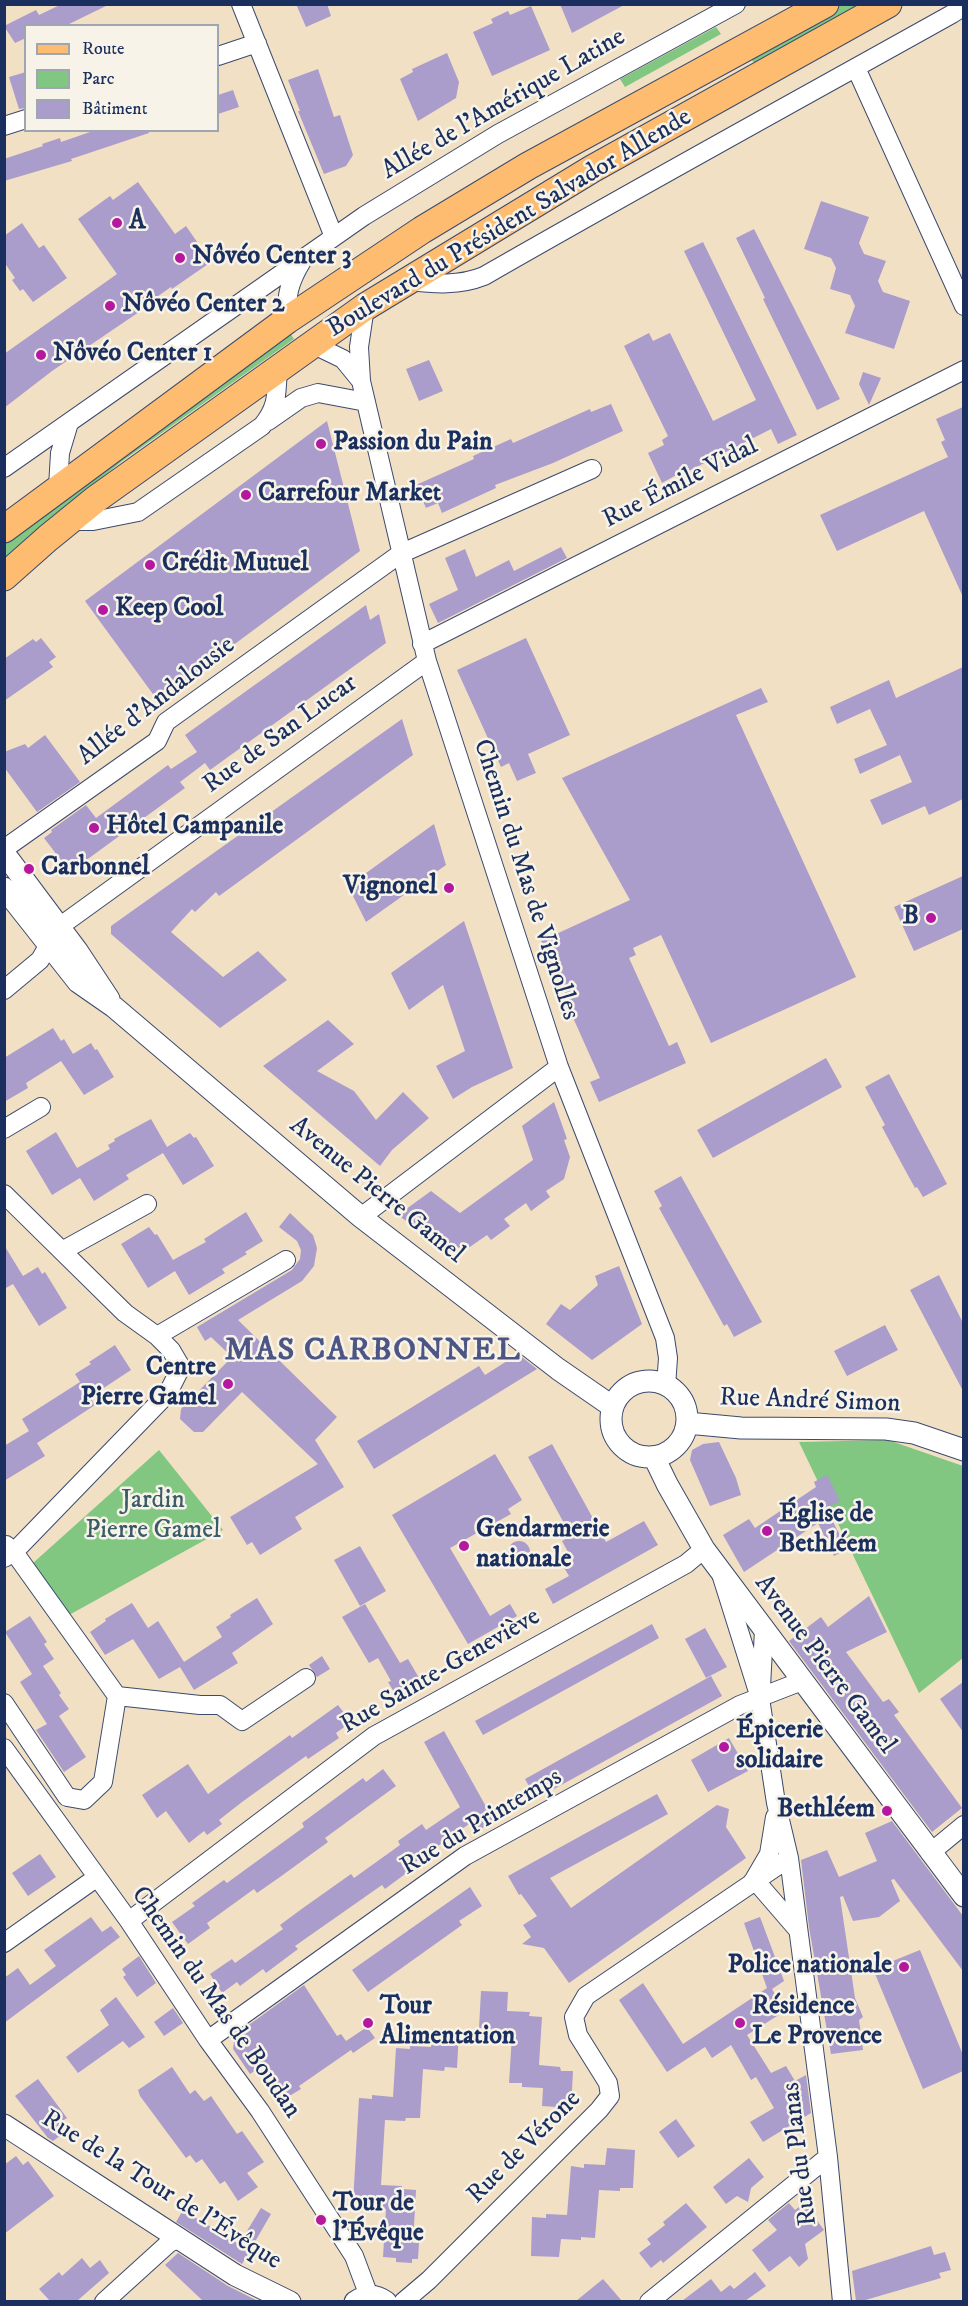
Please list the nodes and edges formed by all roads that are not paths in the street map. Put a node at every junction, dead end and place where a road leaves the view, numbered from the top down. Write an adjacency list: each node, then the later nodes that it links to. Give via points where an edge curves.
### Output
1 (241, 4): 6 (street)
2 (736, 4): 11 (street, Allée de l'Amérique Latine, via 498,134)
3 (825, 4): 16 (main road, Boulevard du Président Salvador Allende, via 528,166 422,230)
4 (888, 4): 13 (main road, Boulevard du Président Salvador Allende, via 592,169)
5 (963, 6): 8 (street)
6 (257, 43): 7 (street); 11 (street)
7 (219, 56)
8 (856, 68): 13 (street, via 484,276 468,283); 14 (street)
9 (24, 120): 10 (street)
10 (4, 126)
11 (334, 237): 12 (street, Allée de l'Amérique Latine)
12 (303, 260): 16 (street, Allée de l'Amérique Latine, via 286,298); 22 (street, Allée de l'Amérique Latine)
13 (406, 281): 15 (main road, Boulevard du Président Salvador Allende)
14 (963, 306)
15 (365, 307): 17 (main road, Boulevard du Président Salvador Allende); 20 (street, Chemin du Mas de Vignolles, via 359,353)
16 (287, 320): 26 (main road, Boulevard du Président Salvador Allende)
17 (312, 344): 18 (main road, Boulevard du Président Salvador Allende); 20 (street, Chemin du Mas de Vignolles, via 343,359)
18 (278, 368): 23 (street, via 276,402 272,415); 27 (main road, Boulevard du Président Salvador Allende)
19 (963, 370): 31 (street, Rue Émile Vidal)
20 (361, 381): 21 (street, Chemin du Mas de Vignolles)
21 (366, 402): 23 (street, via 318,393 302,398); 29 (street, Chemin du Mas de Vignolles)
22 (69, 423): 24 (street, Allée de l'Amérique Latine); 26 (street, via 60,453)
23 (262, 426): 27 (street, via 138,512 93,521)
24 (4, 468)
25 (592, 469): 29 (street, Allée d'Andalousie)
26 (58, 488): 28 (main road, Boulevard du Président Salvador Allende)
27 (68, 521): 30 (main road, Boulevard du Président Salvador Allende)
28 (4, 529)
29 (400, 554): 31 (street, Chemin du Mas de Vignolles); 32 (street, Allée d'Andalousie, via 165,722 157,741)
30 (4, 578)
31 (425, 652): 34 (street, Rue de San Lucar); 36 (street, Chemin du Mas de Vignolles)
32 (4, 851): 34 (street, Avenue Pierre Gamel)
33 (4, 888): 34 (street, Avenue Pierre Gamel)
34 (53, 937): 35 (street, Rue de San Lucar, via 40,960); 41 (street, Avenue Pierre Gamel, via 114,1007)
35 (4, 990)
36 (559, 1067): 41 (street); 45 (street, Chemin du Mas de Vignolles, via 665,1338)
37 (41, 1107): 38 (street)
38 (4, 1129)
39 (4, 1194): 42 (street)
40 (147, 1204): 42 (street)
41 (361, 1217): 46 (street, Avenue Pierre Gamel)
42 (62, 1251): 44 (street, via 125,1313)
43 (286, 1260): 44 (street)
44 (157, 1336): 51 (street, via 181,1367 168,1393)
45 (666, 1386): 46 (street, via 651,1381 635,1384 621,1393); 47 (street, via 678,1395)
46 (613, 1407): 49 (street, via 611,1426 619,1444 635,1455)
47 (687, 1423): 48 (street, Rue André Simon, via 741,1428 886,1429 914,1433); 49 (street, via 681,1439 670,1451)
48 (963, 1450)
49 (654, 1457): 50 (street, Avenue Pierre Gamel)
50 (704, 1549): 52 (street, Avenue Pierre Gamel); 67 (street, Rue Sainte-Geneviève, via 686,1564 374,1736)
51 (8, 1551): 56 (street)
52 (720, 1570): 53 (street, Avenue Pierre Gamel); 57 (street, Rue du Planas)
53 (764, 1630): 55 (street, Avenue Pierre Gamel); 57 (street, Rue du Planas)
54 (306, 1678): 56 (street, via 242,1721 220,1705)
55 (802, 1681): 57 (street, Rue du Printemps); 62 (street, Avenue Pierre Gamel)
56 (117, 1695): 58 (street, via 103,1782 84,1800 67,1797)
57 (760, 1698): 60 (street, Rue du Planas); 70 (street, Rue du Printemps, via 740,1705 465,1856)
58 (4, 1703)
59 (4, 1748): 64 (street, Chemin du Mas de Boudan)
60 (776, 1803): 63 (street, Rue du Planas); 65 (street, Rue de Vérone, via 769,1854)
61 (963, 1825): 62 (street)
62 (930, 1853): 66 (street, Avenue Pierre Gamel)
63 (789, 1858): 65 (street, Rue de Vérone); 68 (street, Rue du Planas)
64 (96, 1878): 67 (street, Chemin du Mas de Boudan); 69 (street)
65 (752, 1882): 68 (street, via 760,1886); 77 (street, Rue de Vérone, via 586,1996 574,2017 578,2035 608,2083 610,2096 429,2280)
66 (963, 1896)
67 (129, 1921): 70 (street, Chemin du Mas de Boudan)
68 (798, 1930): 72 (street, Rue du Planas)
69 (4, 1943)
70 (208, 2040): 74 (street, Chemin du Mas de Boudan, via 260,2110 354,2256)
71 (4, 2125): 73 (street, Rue de la Tour de l'Évêque)
72 (828, 2157): 78 (street); 79 (street, Rue du Planas)
73 (180, 2238): 75 (street, via 169,2243); 76 (street, Rue de la Tour de l'Évêque, via 235,2275)
74 (370, 2300)
75 (104, 2301)
76 (290, 2301)
77 (403, 2301)
78 (648, 2301)
79 (842, 2301)

